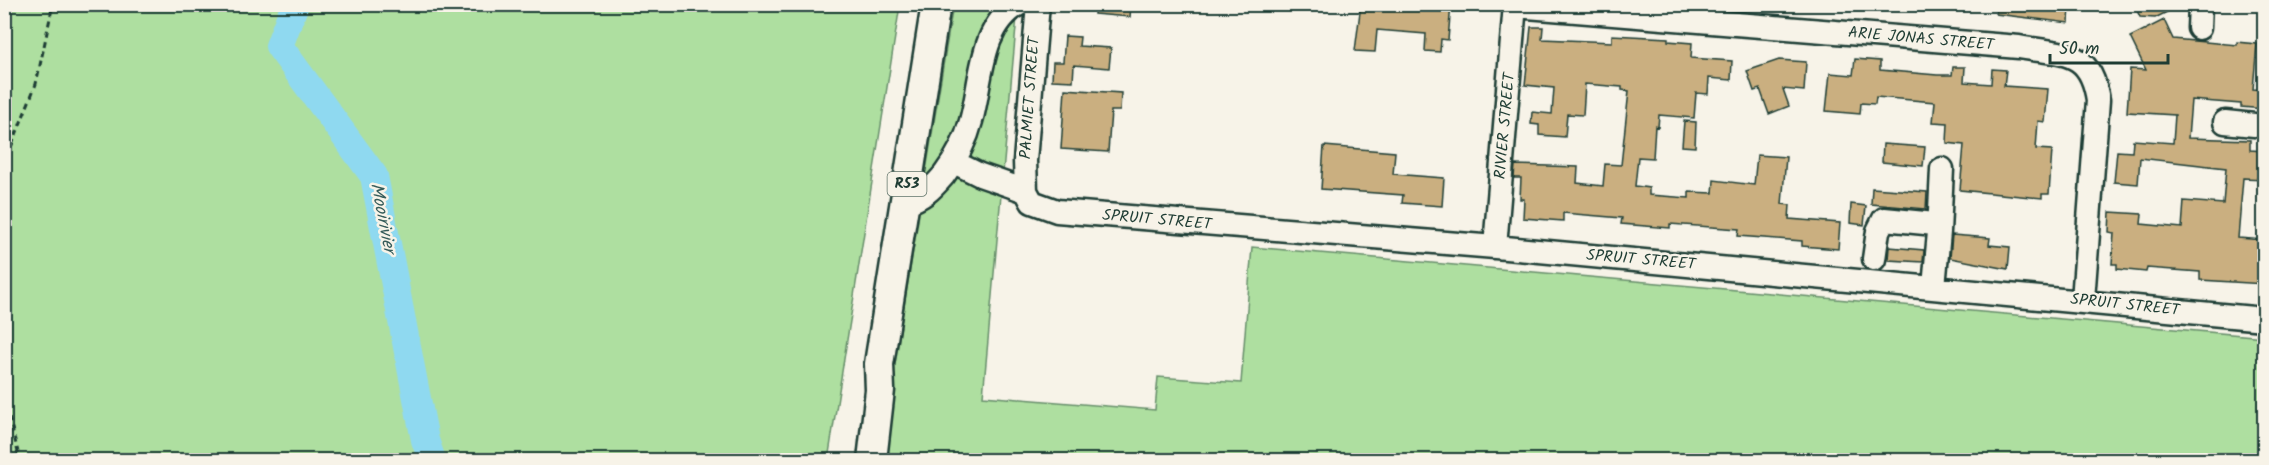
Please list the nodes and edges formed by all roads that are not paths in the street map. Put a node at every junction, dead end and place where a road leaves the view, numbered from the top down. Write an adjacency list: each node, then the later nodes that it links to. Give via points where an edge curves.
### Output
1 (936, 4): 12 (main road, R53)
2 (1019, 4): 9 (street, via 988,43 971,123)
3 (1038, 4): 11 (street, PALMIET STREET)
4 (2200, 4): 6 (street)
5 (1515, 5): 14 (street, RIVIER STREET); 17 (street, ARIE JONAS STREET, via 2019,48 2074,57 2087,65 2095,78 2098,100)
6 (2199, 28)
7 (2225, 122): 8 (street)
8 (2265, 126)
9 (954, 162): 11 (street, SPRUIT STREET); 12 (street, via 924,198)
10 (1942, 169): 13 (street)
11 (1026, 191): 14 (street, SPRUIT STREET, via 1032,202 1064,212)
12 (904, 204): 19 (main road, R53)
13 (1939, 232): 15 (street, via 1935,224 1884,219); 16 (street)
14 (1495, 247): 16 (street, SPRUIT STREET)
15 (1874, 260)
16 (1934, 287): 17 (street, SPRUIT STREET)
17 (2083, 300): 18 (street, SPRUIT STREET)
18 (2265, 319)
19 (879, 364): 20 (main road, R53, via 868,388); 21 (main road, R53)
20 (855, 460)
21 (872, 460)

